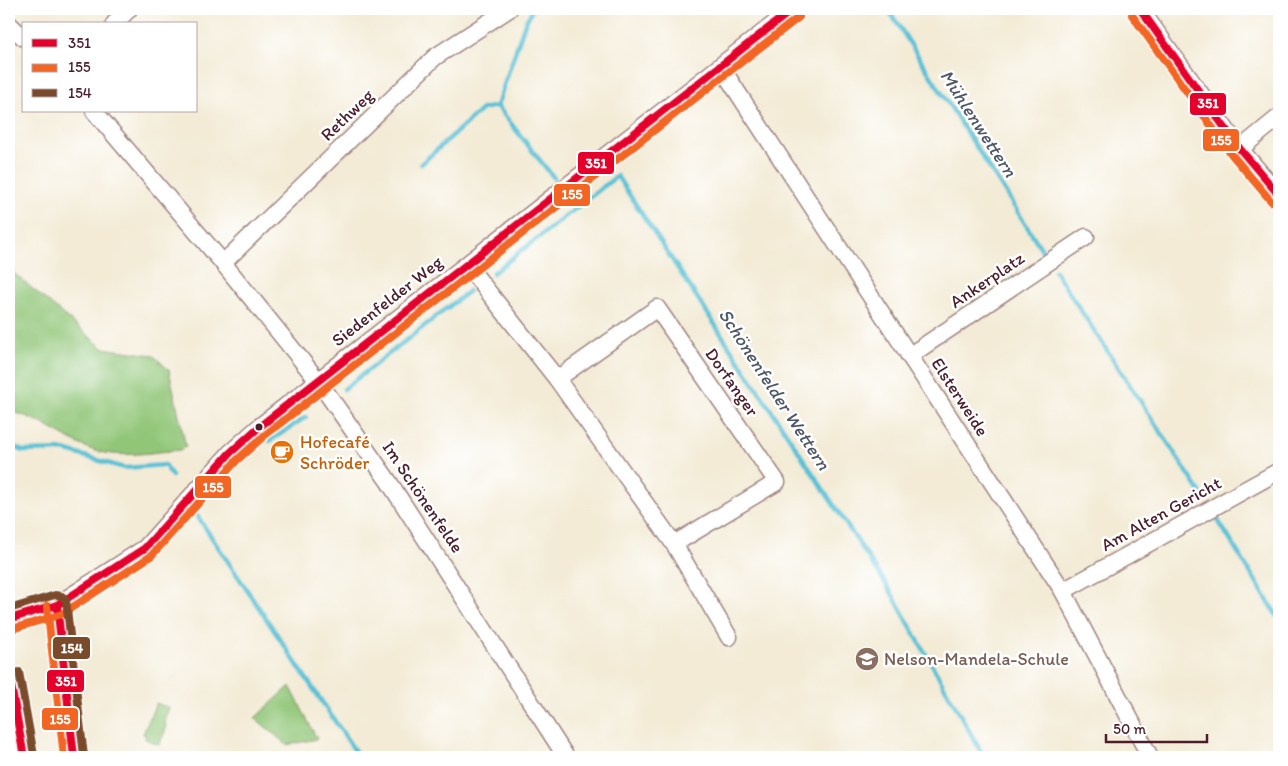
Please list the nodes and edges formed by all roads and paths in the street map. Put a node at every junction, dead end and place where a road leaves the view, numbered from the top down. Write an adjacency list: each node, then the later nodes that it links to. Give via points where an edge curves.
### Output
1 (129, 9): 5 (street)
2 (509, 9): 14 (street, Rethweg, via 436,57)
3 (793, 9): 8 (street, Siedenfelder Weg)
4 (1140, 9): 11 (street)
5 (116, 22)
6 (9, 24): 7 (street)
7 (22, 36)
8 (721, 67): 15 (street, Siedenfelder Weg); 16 (street, Elsterweide)
9 (95, 112): 14 (street, Im Schönenfelde)
10 (1279, 118): 11 (street)
11 (1240, 149): 12 (street)
12 (1279, 195)
13 (1086, 237): 16 (street, Ankerplatz)
14 (223, 263): 18 (street, Im Schönenfelde)
15 (467, 265): 17 (street); 18 (street, Siedenfelder Weg)
16 (909, 356): 21 (street, Elsterweide)
17 (557, 379): 20 (street); 20 (street, Dorfanger, via 657,308 777,482)
18 (319, 382): 22 (street, Siedenfelder Weg, via 230,453 145,548); 28 (street, Im Schönenfelde, via 389,482)
19 (1279, 472): 21 (street, Am Alten Gericht)
20 (674, 544): 24 (street)
21 (1063, 591): 29 (street, Elsterweide)
22 (57, 605): 23 (street, Siedenfelder Weg); 27 (street)
23 (9, 619)
24 (729, 637)
25 (9, 674): 26 (street)
26 (24, 757)
27 (74, 757)
28 (566, 757)
29 (1150, 757)

